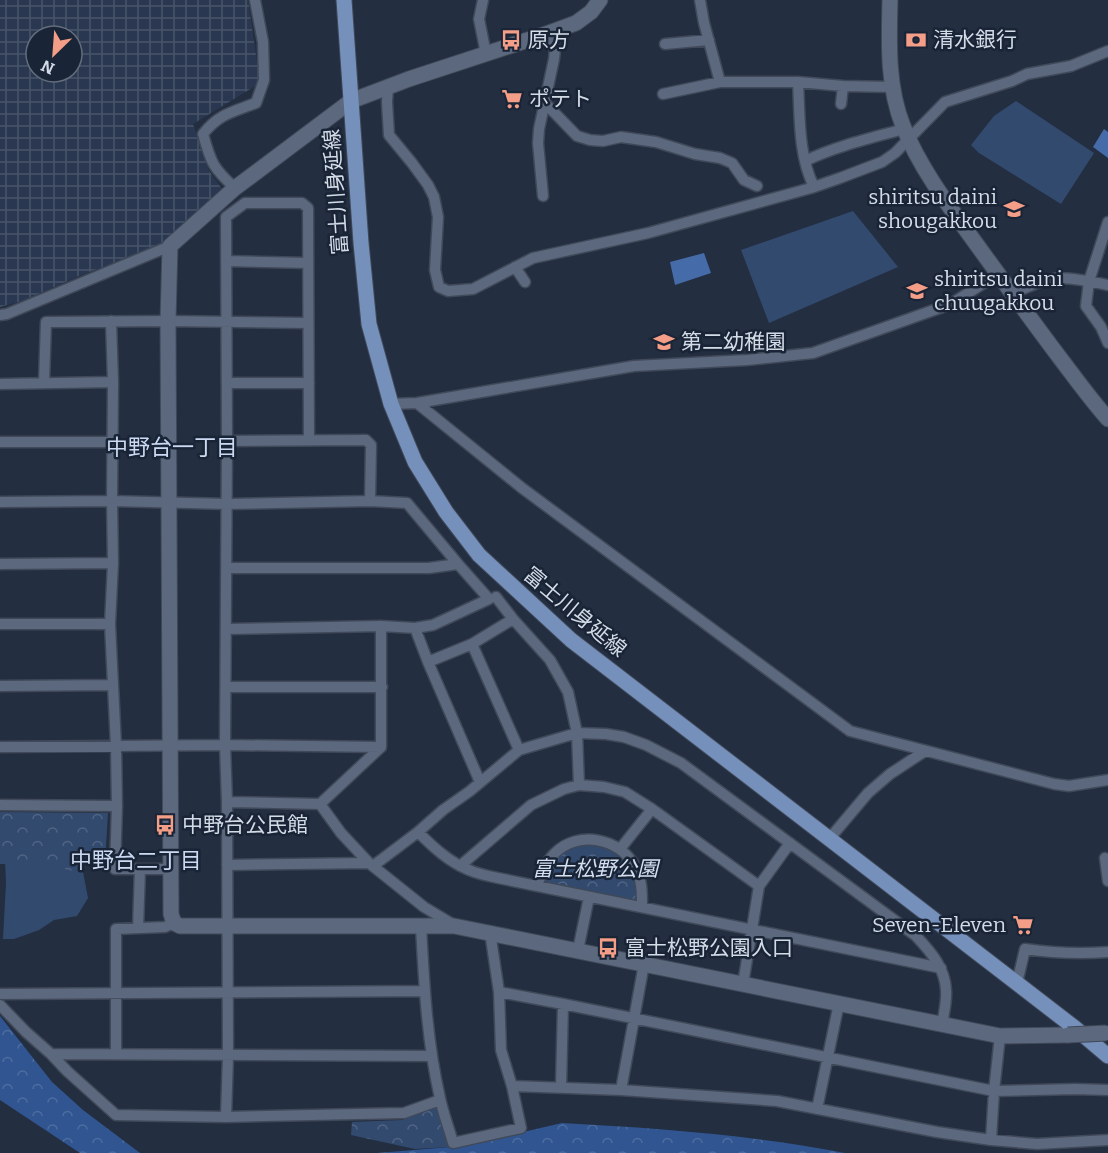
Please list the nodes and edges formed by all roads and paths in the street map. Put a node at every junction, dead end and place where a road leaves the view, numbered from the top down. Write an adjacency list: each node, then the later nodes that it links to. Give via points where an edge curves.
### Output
1 (255, 0): 25 (street, via 264,70 256,103 223,115 203,134 210,160)
2 (344, 0): 18 (main road, 富士川身延線)
3 (483, 0): 11 (street, via 479,19)
4 (600, 0): 7 (street, via 576,23)
5 (700, 0): 8 (street)
6 (890, 0): 16 (street)
7 (546, 34): 11 (street); 19 (street, via 555,50)
8 (709, 40): 9 (street); 12 (street)
9 (665, 44)
10 (1108, 51): 21 (street, via 1071,66 1027,74 945,102)
11 (486, 54): 14 (street)
12 (720, 82): 13 (street); 17 (street)
13 (798, 82): 15 (street); 22 (street)
14 (388, 86): 18 (street); 31 (street, via 389,135 434,197 438,217 435,270 440,287 448,291 473,289)
15 (843, 86): 16 (street); 20 (street)
16 (892, 87): 21 (street)
17 (663, 94)
18 (351, 101): 25 (street); 49 (main road, 富士川身延線, via 369,324)
19 (546, 104): 23 (street, via 578,136 603,141 621,137 645,140 720,158 732,163 744,180); 26 (street, via 538,143)
20 (841, 104)
21 (907, 134): 22 (street, via 837,148); 24 (street, via 895,153 882,162); 32 (street, via 923,167)
22 (805, 161): 24 (street)
23 (757, 186)
24 (814, 187): 31 (street, via 648,233 533,258)
25 (235, 188): 28 (street)
26 (543, 196)
27 (1108, 222): 33 (street)
28 (170, 246): 37 (street); 39 (street)
29 (226, 261): 30 (street); 30 (street, via 226,217 245,203 302,203 308,208); 40 (street)
30 (308, 263): 41 (street)
31 (515, 267): 34 (street)
32 (998, 274): 36 (street); 48 (street, via 951,304 813,353 634,366)
33 (1089, 281): 35 (street); 36 (street, via 1054,279); 42 (street, via 1086,306)
34 (525, 282)
35 (1108, 285)
36 (1012, 294): 50 (street)
37 (0, 315)
38 (111, 321): 39 (street); 43 (street, via 46,322); 44 (street)
39 (168, 321): 40 (street); 58 (street)
40 (227, 322): 41 (street); 45 (street)
41 (308, 323): 46 (street)
42 (1108, 343)
43 (44, 382): 44 (street); 47 (street)
44 (113, 382): 54 (street)
45 (227, 383): 46 (street); 52 (street)
46 (309, 383): 51 (street)
47 (0, 384)
48 (417, 402): 49 (street); 84 (street, via 522,488 850,731)
49 (391, 404): 94 (main road, 富士川身延線, via 415,462 479,555 571,640)
50 (1108, 419)
51 (309, 440): 52 (street); 56 (street, via 366,440 371,445)
52 (227, 441): 59 (street)
53 (0, 442): 54 (street)
54 (113, 442): 55 (street)
55 (112, 501): 57 (street); 58 (street); 60 (street)
56 (370, 501): 59 (street); 62 (street, via 407,503)
57 (0, 502)
58 (170, 503): 59 (street); 78 (street)
59 (227, 504): 63 (street)
60 (113, 563): 61 (street); 67 (street)
61 (0, 564)
62 (458, 564): 63 (street, via 429,568); 69 (street, via 489,599 433,625)
63 (227, 568): 70 (street)
64 (496, 597): 65 (street)
65 (513, 619): 71 (street); 77 (street, via 550,660 568,692)
66 (0, 624): 67 (street)
67 (110, 624): 73 (street)
68 (381, 627): 69 (street); 70 (street); 76 (street)
69 (415, 628): 72 (street)
70 (227, 629): 75 (street)
71 (472, 644): 72 (street); 83 (street)
72 (428, 662): 86 (street)
73 (112, 685): 74 (street); 80 (street)
74 (0, 686)
75 (226, 687): 76 (street); 79 (street)
76 (381, 687): 82 (street)
77 (577, 734): 83 (street); 87 (street); 95 (street, via 606,734 646,745 681,763)
78 (171, 745): 79 (street); 80 (street); 101 (street)
79 (225, 745): 82 (street); 88 (street)
80 (116, 746): 81 (street); 91 (street)
81 (0, 747)
82 (381, 747): 89 (street)
83 (519, 750): 86 (street)
84 (925, 751): 85 (street, via 1054,784 1069,786); 94 (street, via 868,793)
85 (1108, 780)
86 (480, 782): 93 (street)
87 (579, 785): 92 (street, via 625,792); 100 (street, via 531,805)
88 (227, 802): 89 (street); 99 (street)
89 (320, 804): 98 (street)
90 (0, 805): 91 (street)
91 (117, 806): 102 (street, via 115,868)
92 (652, 809): 96 (street); 105 (street)
93 (418, 832): 98 (street); 100 (street)
94 (830, 838): 119 (main road, 富士川身延線)
95 (790, 843): 105 (street); 118 (street, via 916,936)
96 (620, 849): 104 (street, via 596,840 576,840 548,861); 107 (street, via 635,866 642,884)
97 (1105, 858): 103 (street)
98 (371, 864): 99 (street); 110 (street)
99 (227, 865): 111 (street)
100 (460, 866): 104 (street)
101 (171, 868): 102 (street); 108 (street)
102 (140, 869): 112 (street)
103 (1108, 881)
104 (537, 885): 106 (street)
105 (759, 886): 113 (street)
106 (589, 897): 107 (street); 115 (street)
107 (642, 907): 113 (street)
108 (174, 923): 111 (street); 112 (street)
109 (421, 926): 110 (street); 111 (street); 121 (street)
110 (454, 926): 114 (street)
111 (228, 927): 124 (street)
112 (138, 928): 123 (street, via 116,929)
113 (752, 930): 118 (street); 120 (street)
114 (490, 932): 115 (street); 122 (street)
115 (578, 950): 117 (street)
116 (1108, 952): 119 (street, via 1025,949)
117 (644, 964): 120 (street); 129 (street)
118 (941, 968): 130 (street, via 946,990)
119 (1017, 983): 137 (main road, 富士川身延線)
120 (743, 984): 126 (street)
121 (425, 991): 124 (street); 136 (street)
122 (499, 992): 127 (street); 139 (street, via 501,1050)
123 (115, 993): 124 (street); 125 (street); 134 (street)
124 (228, 993): 135 (street)
125 (0, 994)
126 (839, 1003): 130 (street); 138 (street)
127 (563, 1004): 129 (street); 140 (street)
128 (0, 1005): 133 (street)
129 (633, 1019): 138 (street); 141 (street)
130 (942, 1024): 132 (street)
131 (1107, 1033): 132 (street, bridge)
132 (1000, 1036): 143 (street)
133 (51, 1054): 134 (street); 146 (street, via 116,1115)
134 (116, 1054): 135 (street)
135 (228, 1056): 136 (street); 146 (street)
136 (432, 1056): 144 (street)
137 (1108, 1056)
138 (827, 1058): 143 (street); 145 (street)
139 (512, 1086): 140 (street); 144 (street, via 521,1128 453,1143)
140 (561, 1087): 141 (street)
141 (621, 1090): 145 (street, via 777,1101)
142 (1108, 1090): 143 (street)
143 (994, 1091): 147 (street)
144 (440, 1100): 146 (street, via 404,1113)
145 (817, 1109): 147 (street)
146 (226, 1117)
147 (991, 1140): 148 (street, via 1037,1144)
148 (1108, 1140)

